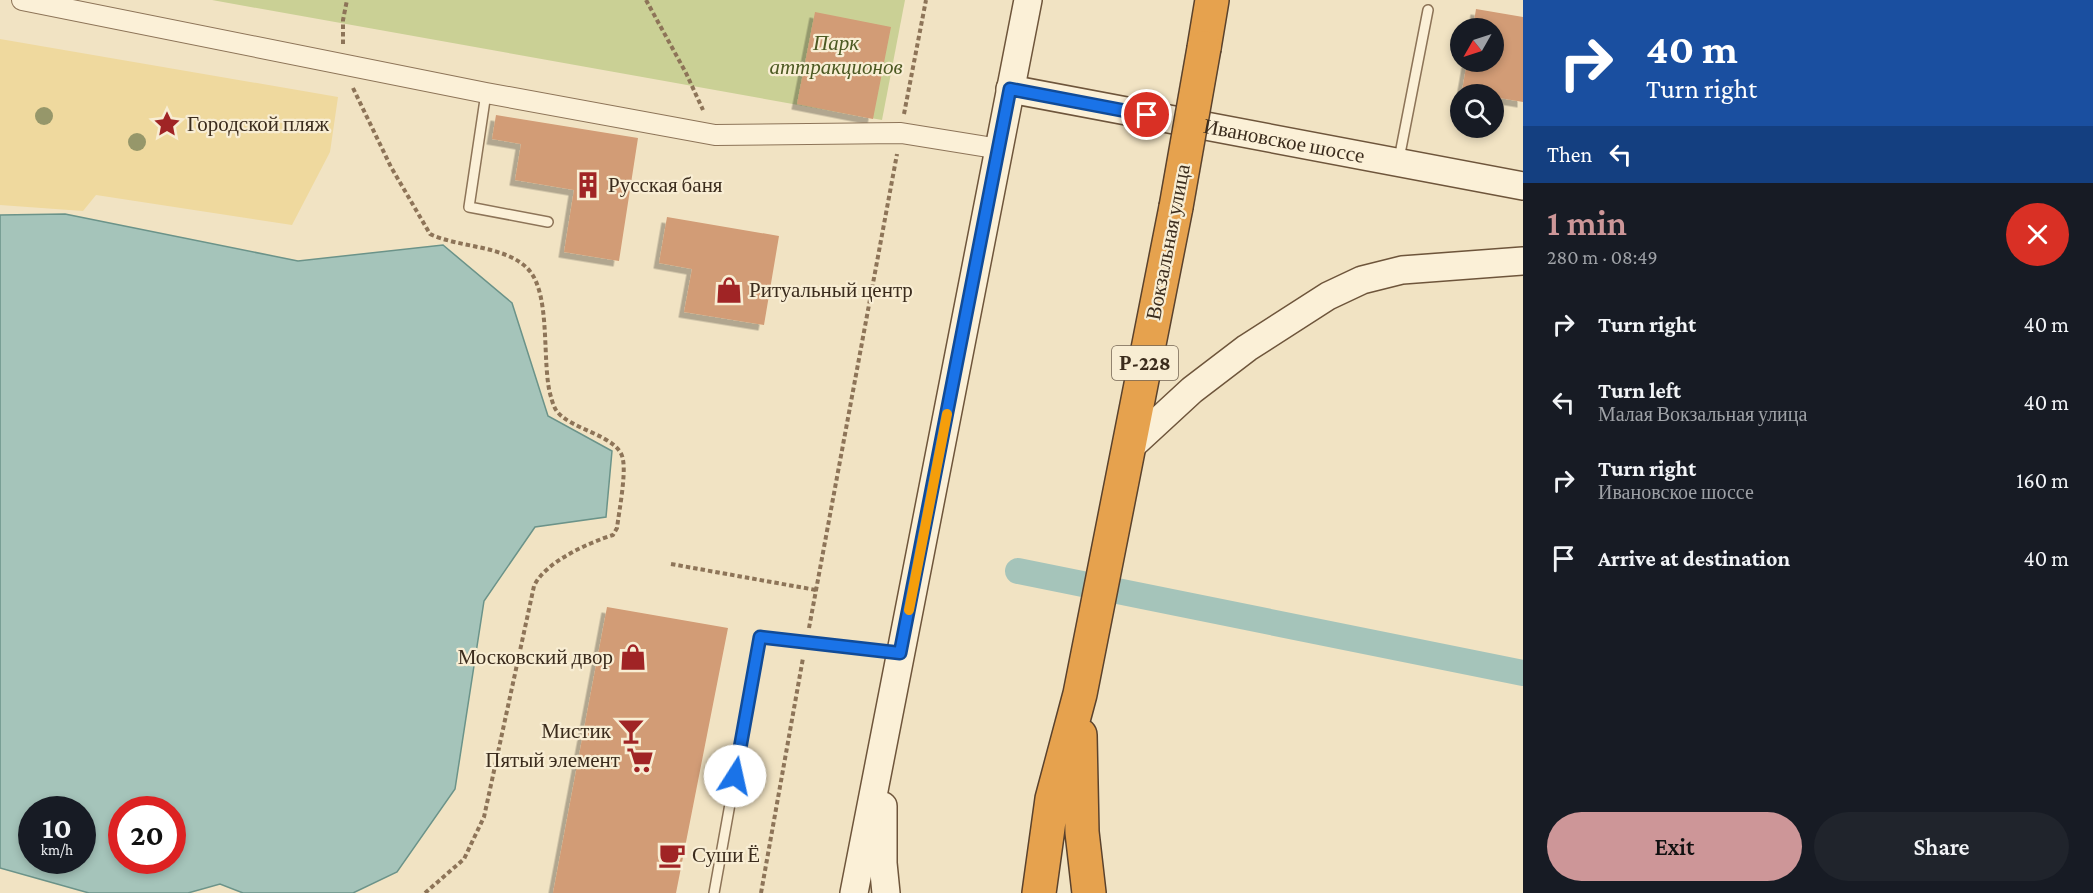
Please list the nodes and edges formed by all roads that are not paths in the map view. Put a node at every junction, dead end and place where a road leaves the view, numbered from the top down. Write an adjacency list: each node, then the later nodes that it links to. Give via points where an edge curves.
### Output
1 (22, 0): 6 (street)
2 (1028, 0): 5 (main road)
3 (1212, 0): 12 (highway, Вокзальная улица / Р-228, bridge)
4 (1428, 10): 8 (lane)
5 (1010, 89): 7 (main road); 8 (main road, Ивановское шоссе)
6 (486, 93): 7 (street, via 715,135 901,133); 10 (lane, via 469,207)
7 (1000, 149): 13 (main road)
8 (1398, 161): 9 (main road, Ивановское шоссе)
9 (1523, 184)
10 (548, 222)
11 (1523, 261): 12 (main road, via 1402,270 1362,280 1328,296 1247,348 1192,390)
12 (1128, 449): 14 (highway, Вокзальная улица / Р-228)
13 (900, 653): 15 (main road); 16 (lane, via 760,637)
14 (1080, 694): 19 (highway, Р-228, via 1052,799); 20 (highway, Р-228, via 1082,832)
15 (884, 742): 17 (main road); 18 (main road)
16 (714, 893)
17 (854, 893)
18 (886, 893)
19 (1039, 893)
20 (1089, 893)

